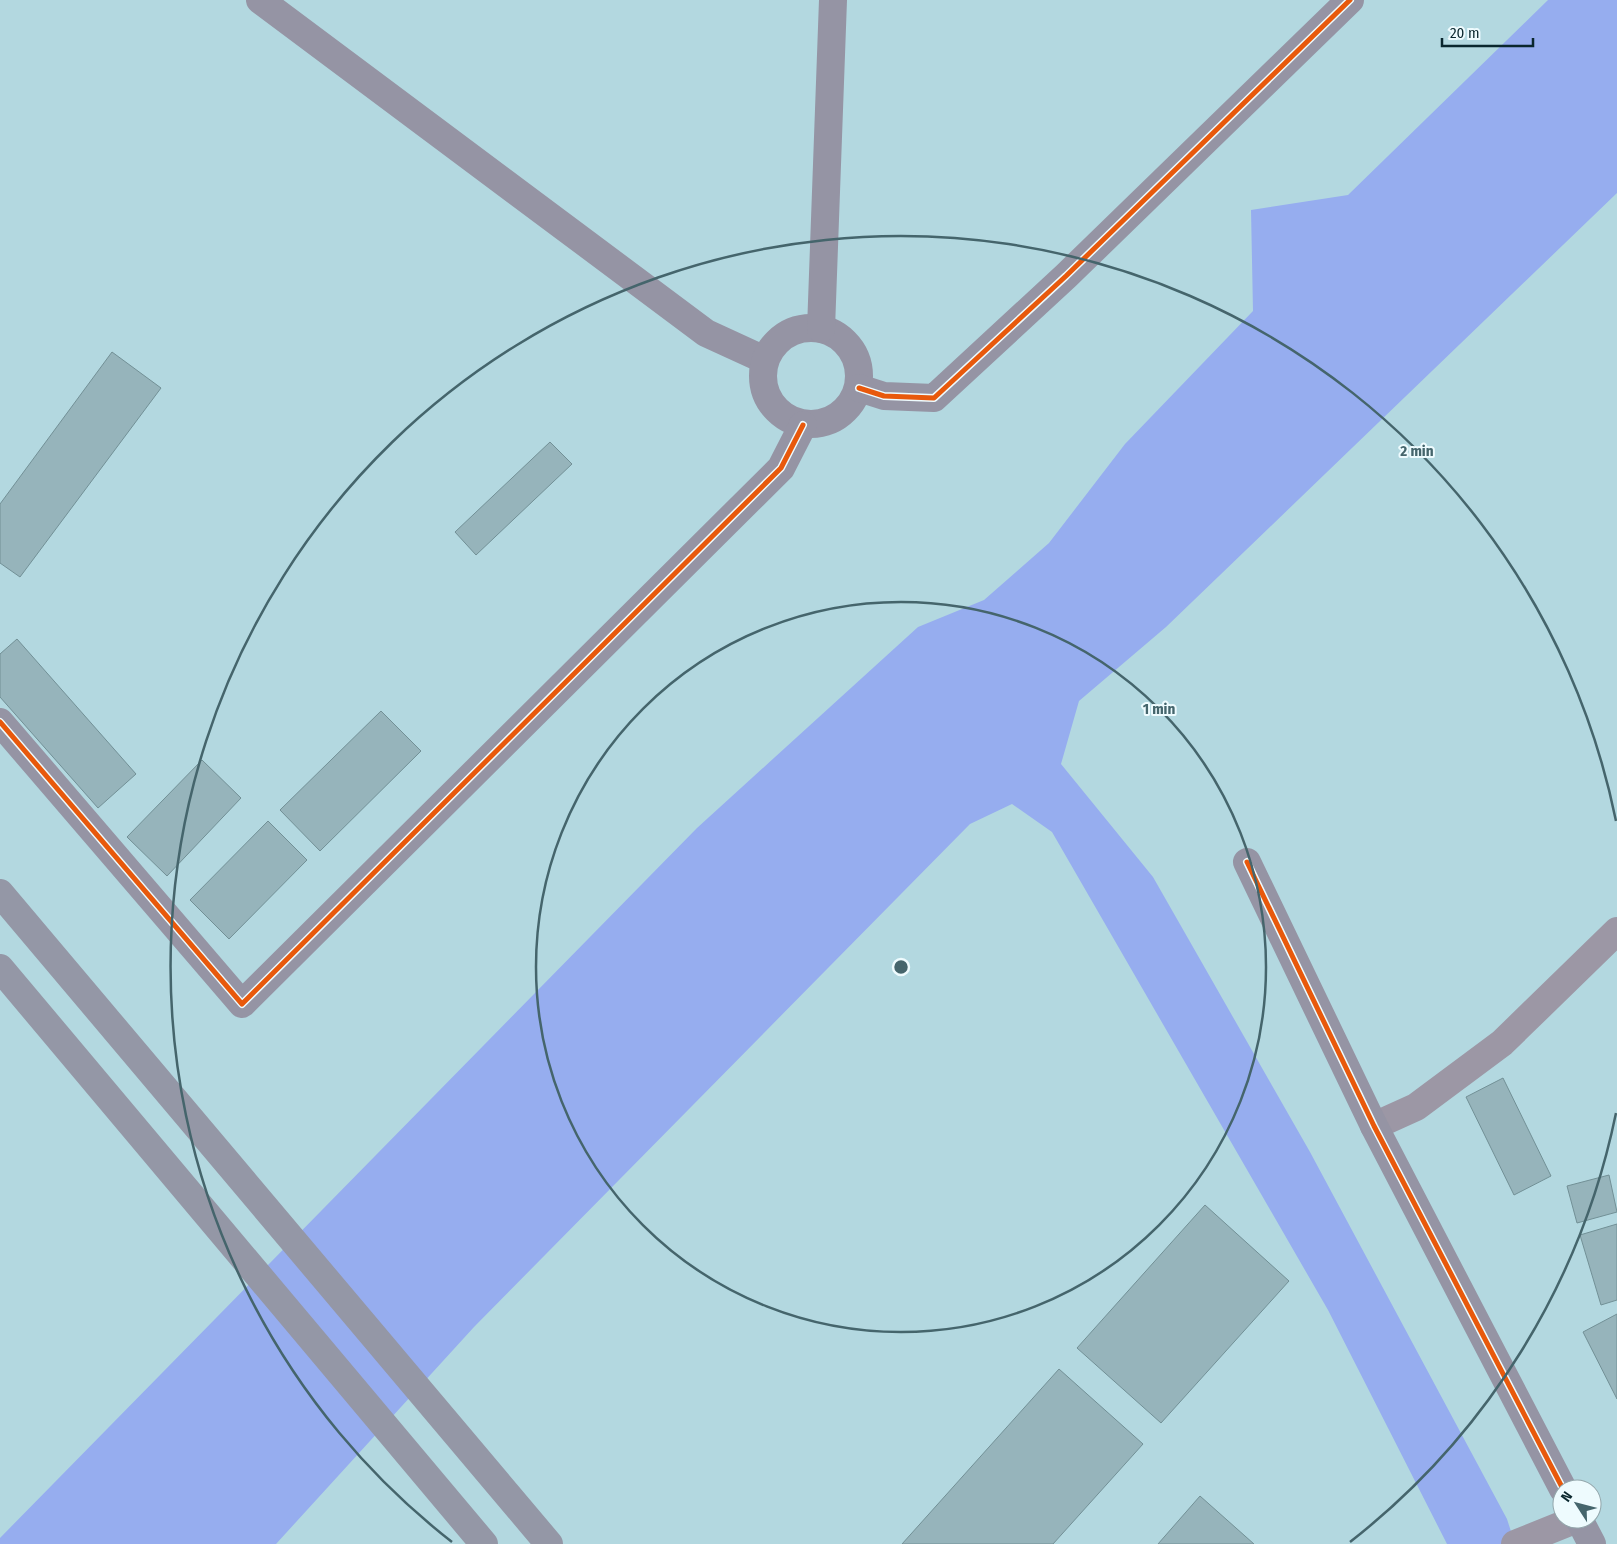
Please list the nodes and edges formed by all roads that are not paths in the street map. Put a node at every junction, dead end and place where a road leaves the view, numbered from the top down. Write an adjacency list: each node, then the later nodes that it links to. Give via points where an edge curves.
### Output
1 (260, 0): 5 (street, via 706,333)
2 (833, 0): 4 (street)
3 (1350, 0): 6 (street, via 1066,276 934,398 884,396)
4 (822, 329): 5 (street, via 800,329 780,339); 6 (street, via 841,338 859,367)
5 (765, 360): 7 (street, via 762,384 774,410)
6 (859, 388): 7 (street, via 847,410 828,422)
7 (803, 425): 8 (street, via 780,468 242,1004)
8 (0, 722)
9 (1247, 862): 13 (street)
10 (0, 893): 18 (main road)
11 (1617, 931): 13 (street, via 1502,1043 1416,1108)
12 (0, 968): 17 (main road)
13 (1374, 1126): 14 (street)
14 (1558, 1479)
15 (1553, 1529): 19 (street)
16 (1584, 1529): 20 (street)
17 (484, 1544)
18 (549, 1544)
19 (1515, 1544)
20 (1592, 1544)

